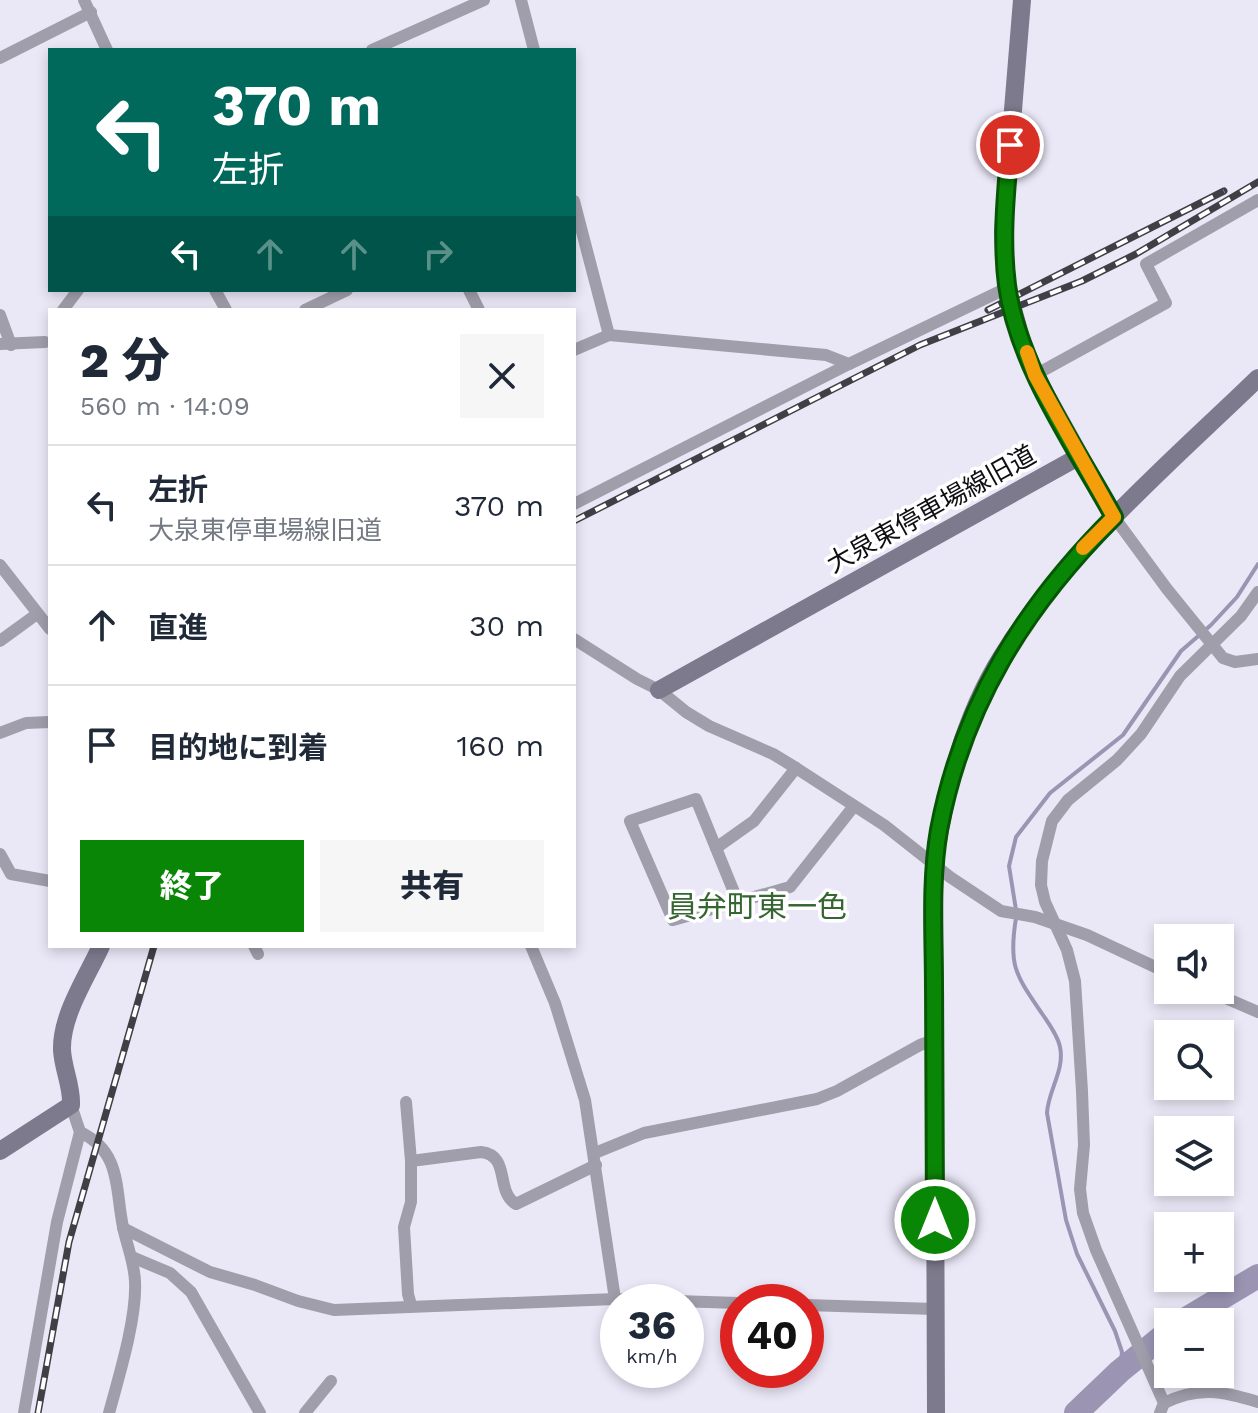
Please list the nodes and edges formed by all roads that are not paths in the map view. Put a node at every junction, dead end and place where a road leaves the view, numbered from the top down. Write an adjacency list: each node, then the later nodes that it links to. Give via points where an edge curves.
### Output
1 (84, 0): 5 (street)
2 (484, 0): 7 (street)
3 (521, 0): 8 (street)
4 (1022, 0): 12 (street, via 1003,232)
5 (91, 12): 6 (street); 9 (street)
6 (106, 48)
7 (376, 48)
8 (533, 48)
9 (0, 58)
10 (1258, 200): 21 (street, via 1146,264 1166,303)
11 (576, 209): 16 (street)
12 (1007, 288): 20 (street); 21 (street)
13 (343, 292): 14 (street)
14 (309, 308)
15 (0, 315): 18 (street)
16 (609, 335): 19 (street); 20 (street, via 826,355)
17 (48, 341): 18 (street)
18 (5, 345)
19 (576, 349)
20 (849, 364): 24 (street)
21 (1035, 375): 23 (street)
22 (1258, 378): 25 (street)
23 (1080, 456): 25 (street); 34 (street, 大泉東停車場線旧道)
24 (576, 503)
25 (1114, 517): 32 (street); 41 (street, via 1054,581 1000,658 969,723 951,779)
26 (0, 565): 28 (street)
27 (1258, 592): 32 (street, via 1241,616)
28 (37, 614): 29 (street); 31 (street)
29 (48, 627)
30 (576, 640): 34 (street)
31 (0, 641)
32 (1211, 642): 33 (street, via 1223,658); 44 (street, via 1180,676 1141,734 1052,821 1041,885)
33 (1258, 659)
34 (659, 690): 37 (street, via 709,726)
35 (48, 722): 36 (street)
36 (0, 733)
37 (796, 768): 38 (street); 39 (street, via 754,821)
38 (854, 806): 41 (street); 43 (street, via 790,887)
39 (716, 848): 43 (street); 43 (street, via 696,799 630,821 673,920)
40 (0, 854): 42 (street, via 11,874)
41 (934, 864): 44 (street, via 1009,914); 50 (street)
42 (48, 881)
43 (738, 902)
44 (1054, 922): 47 (street); 66 (street, via 1075,981 1083,1213)
45 (100, 948): 52 (street, via 63,1037)
46 (532, 948): 55 (street, via 573,1058)
47 (1154, 966)
48 (1234, 1002): 49 (street)
49 (1258, 1012)
50 (934, 1040): 55 (street, via 817,1099 644,1133); 63 (street)
51 (406, 1102): 56 (street)
52 (71, 1105): 53 (street); 54 (street)
53 (80, 1132): 57 (street, via 102,1147 111,1161); 67 (street, via 57,1222)
54 (0, 1151)
55 (596, 1159): 56 (street, via 516,1204 507,1196 492,1154); 59 (street)
56 (411, 1161): 61 (street, via 411,1202 404,1227)
57 (123, 1228): 58 (street); 61 (street, via 210,1272 321,1308)
58 (132, 1257): 68 (street, via 135,1285 129,1330); 69 (street, via 170,1273 191,1292)
59 (613, 1284)
60 (600, 1299): 61 (street)
61 (411, 1305)
62 (824, 1306): 63 (street)
63 (935, 1309): 71 (street)
64 (331, 1381): 70 (street)
65 (1258, 1402): 66 (street, via 1222,1391 1184,1393)
66 (1162, 1408)
67 (24, 1413)
68 (109, 1413)
69 (260, 1413)
70 (305, 1413)
71 (936, 1413)

